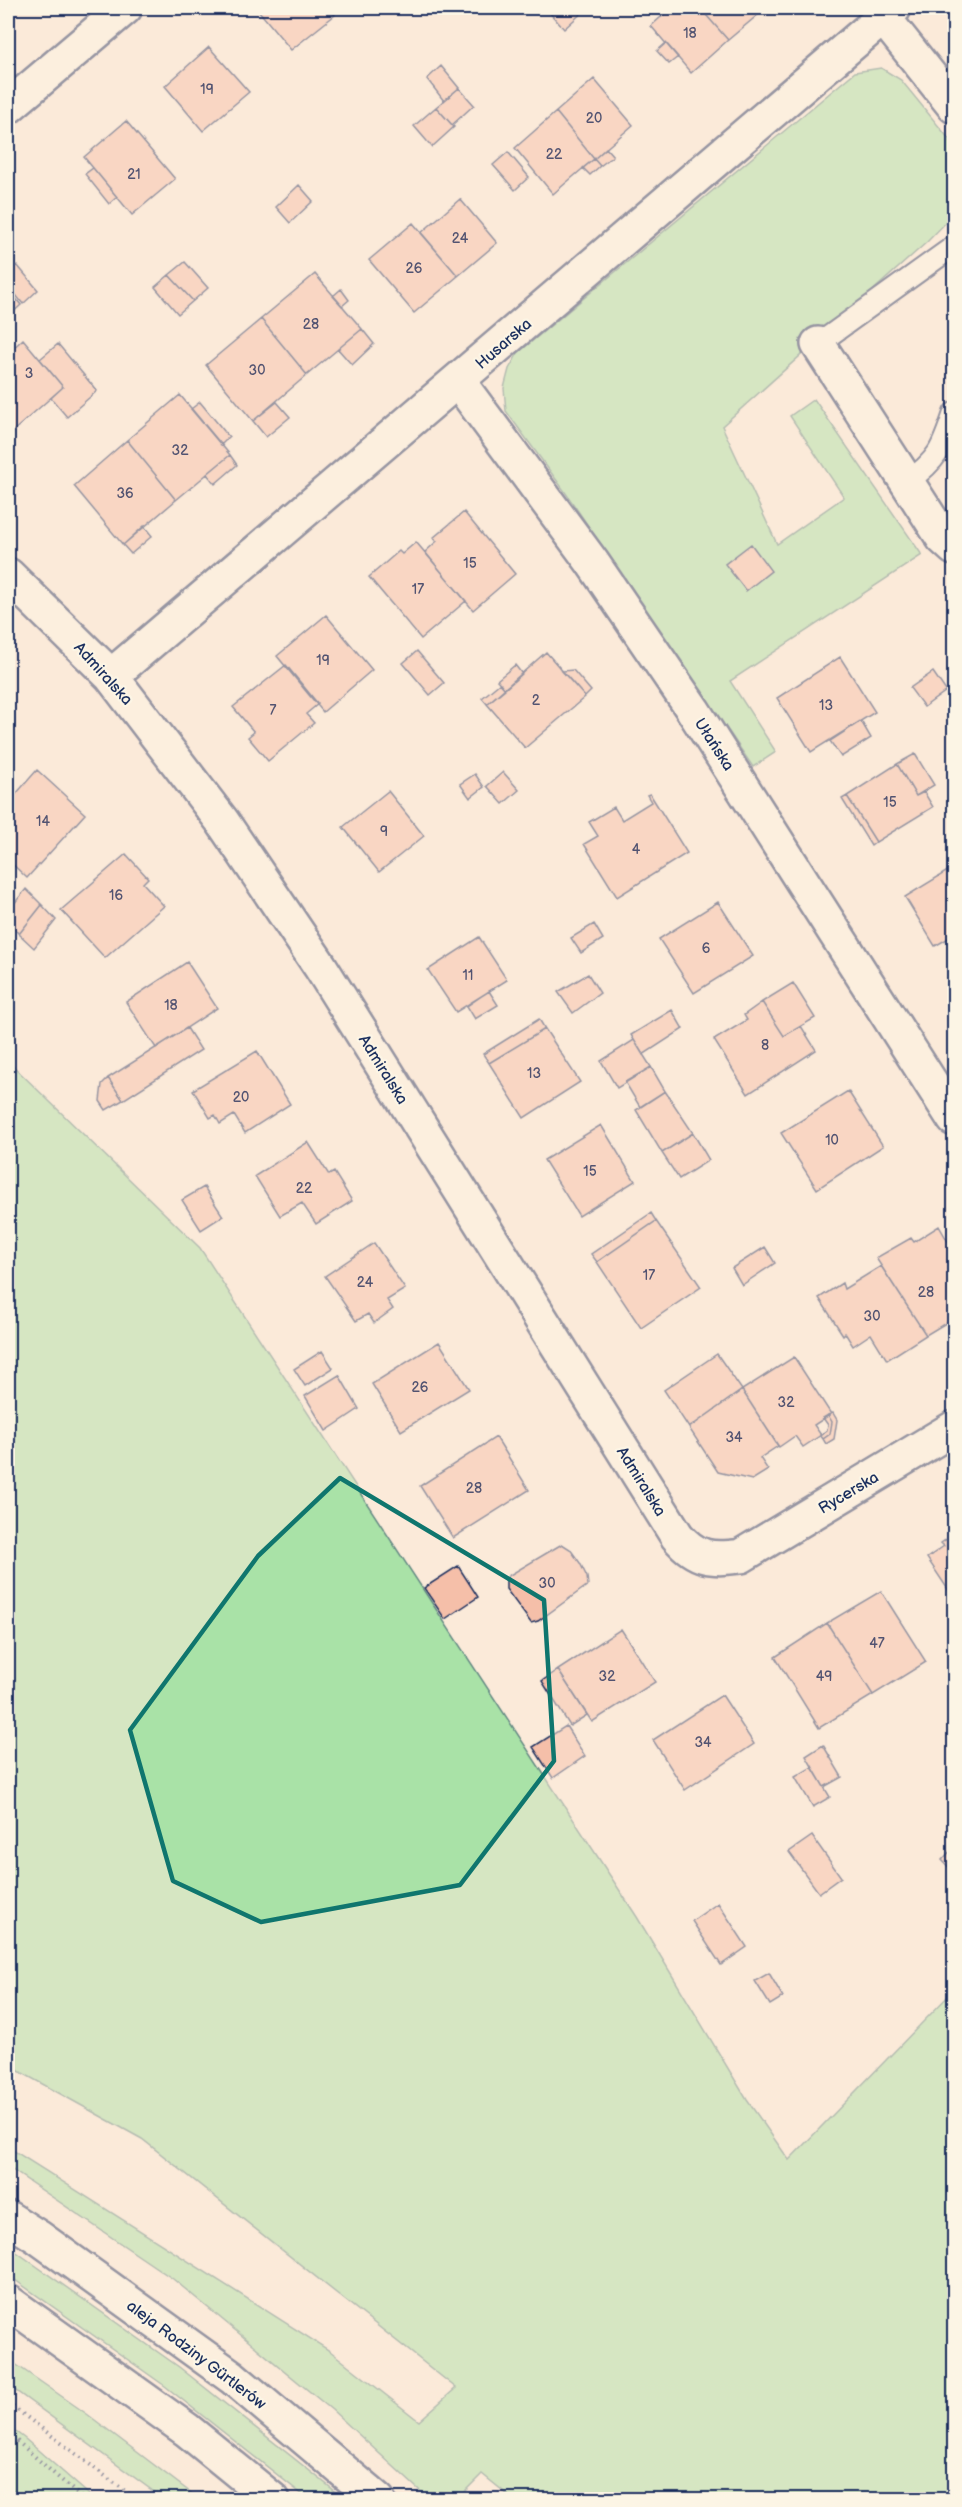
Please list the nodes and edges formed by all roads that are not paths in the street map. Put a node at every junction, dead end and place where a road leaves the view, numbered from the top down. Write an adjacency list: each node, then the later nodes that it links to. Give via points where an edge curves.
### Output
1 (125, 8): 4 (street)
2 (888, 12): 3 (street); 7 (street, Husarska)
3 (954, 106)
4 (8, 107)
5 (954, 246): 6 (lane)
6 (818, 344): 9 (street)
7 (458, 381): 12 (street, Husarska); 13 (street, Ułańska, via 592,562 686,700)
8 (954, 413): 9 (lane, via 934,459)
9 (907, 482): 10 (street, via 943,538)
10 (954, 548)
11 (8, 575): 12 (street, Admiralska)
12 (111, 676): 15 (street, Admiralska, via 222,820 320,966 677,1536 686,1547 716,1560)
13 (954, 1119)
14 (954, 1428): 15 (street, Rycerska)
15 (741, 1556)
16 (8, 2218): 19 (street, aleja Rodziny Gürtlerów, via 232,2376)
17 (8, 2302): 18 (street, via 187,2430)
18 (273, 2499)
19 (378, 2499)

